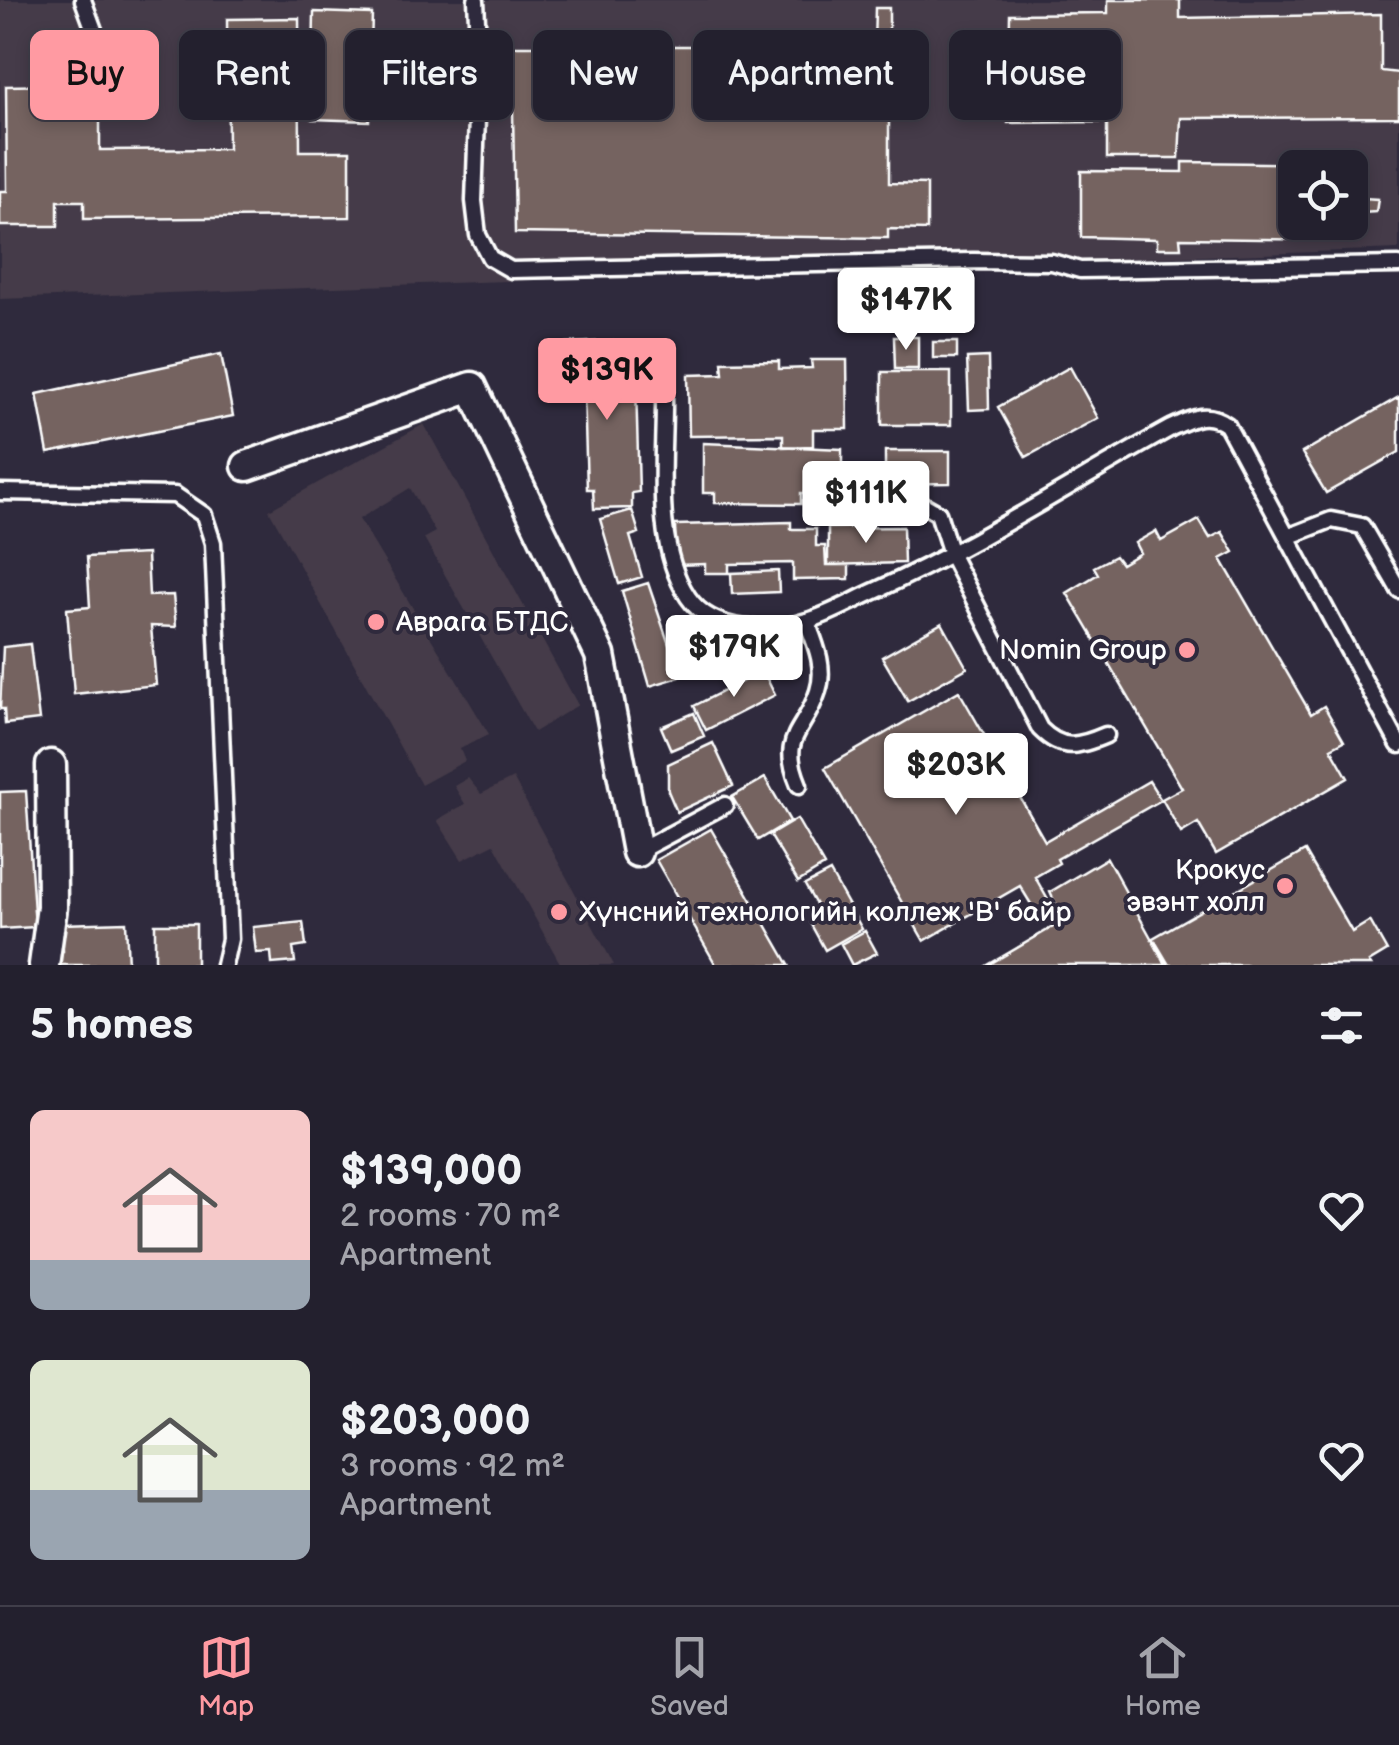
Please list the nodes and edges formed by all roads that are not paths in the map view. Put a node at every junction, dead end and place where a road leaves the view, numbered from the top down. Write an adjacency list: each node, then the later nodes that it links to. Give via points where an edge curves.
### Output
1 (83, 0): 3 (lane)
2 (476, 0): 4 (lane, via 476,218 490,258 511,270 973,261 1052,262 1080,270)
3 (94, 30)
4 (1399, 265)
5 (664, 395): 12 (lane, via 666,523 673,568 690,601 722,623 756,630)
6 (247, 466): 18 (street, via 472,387 600,655)
7 (0, 492): 20 (lane, via 174,495 204,515 214,563 230,939)
8 (904, 503): 10 (lane, via 938,513)
9 (1290, 536): 10 (lane, via 1227,425 1215,416 1195,416); 11 (lane, via 1331,520 1362,526); 14 (lane)
10 (952, 556): 12 (lane); 13 (lane, via 1040,729 1054,744 1069,747)
11 (1399, 590)
12 (807, 622): 16 (lane, via 820,658 819,689 791,740 789,762)
13 (1106, 735)
14 (1399, 746)
15 (51, 764): 19 (street, via 52,907)
16 (799, 784)
17 (725, 805): 18 (lane)
18 (636, 852)
19 (44, 965)
20 (224, 965)

